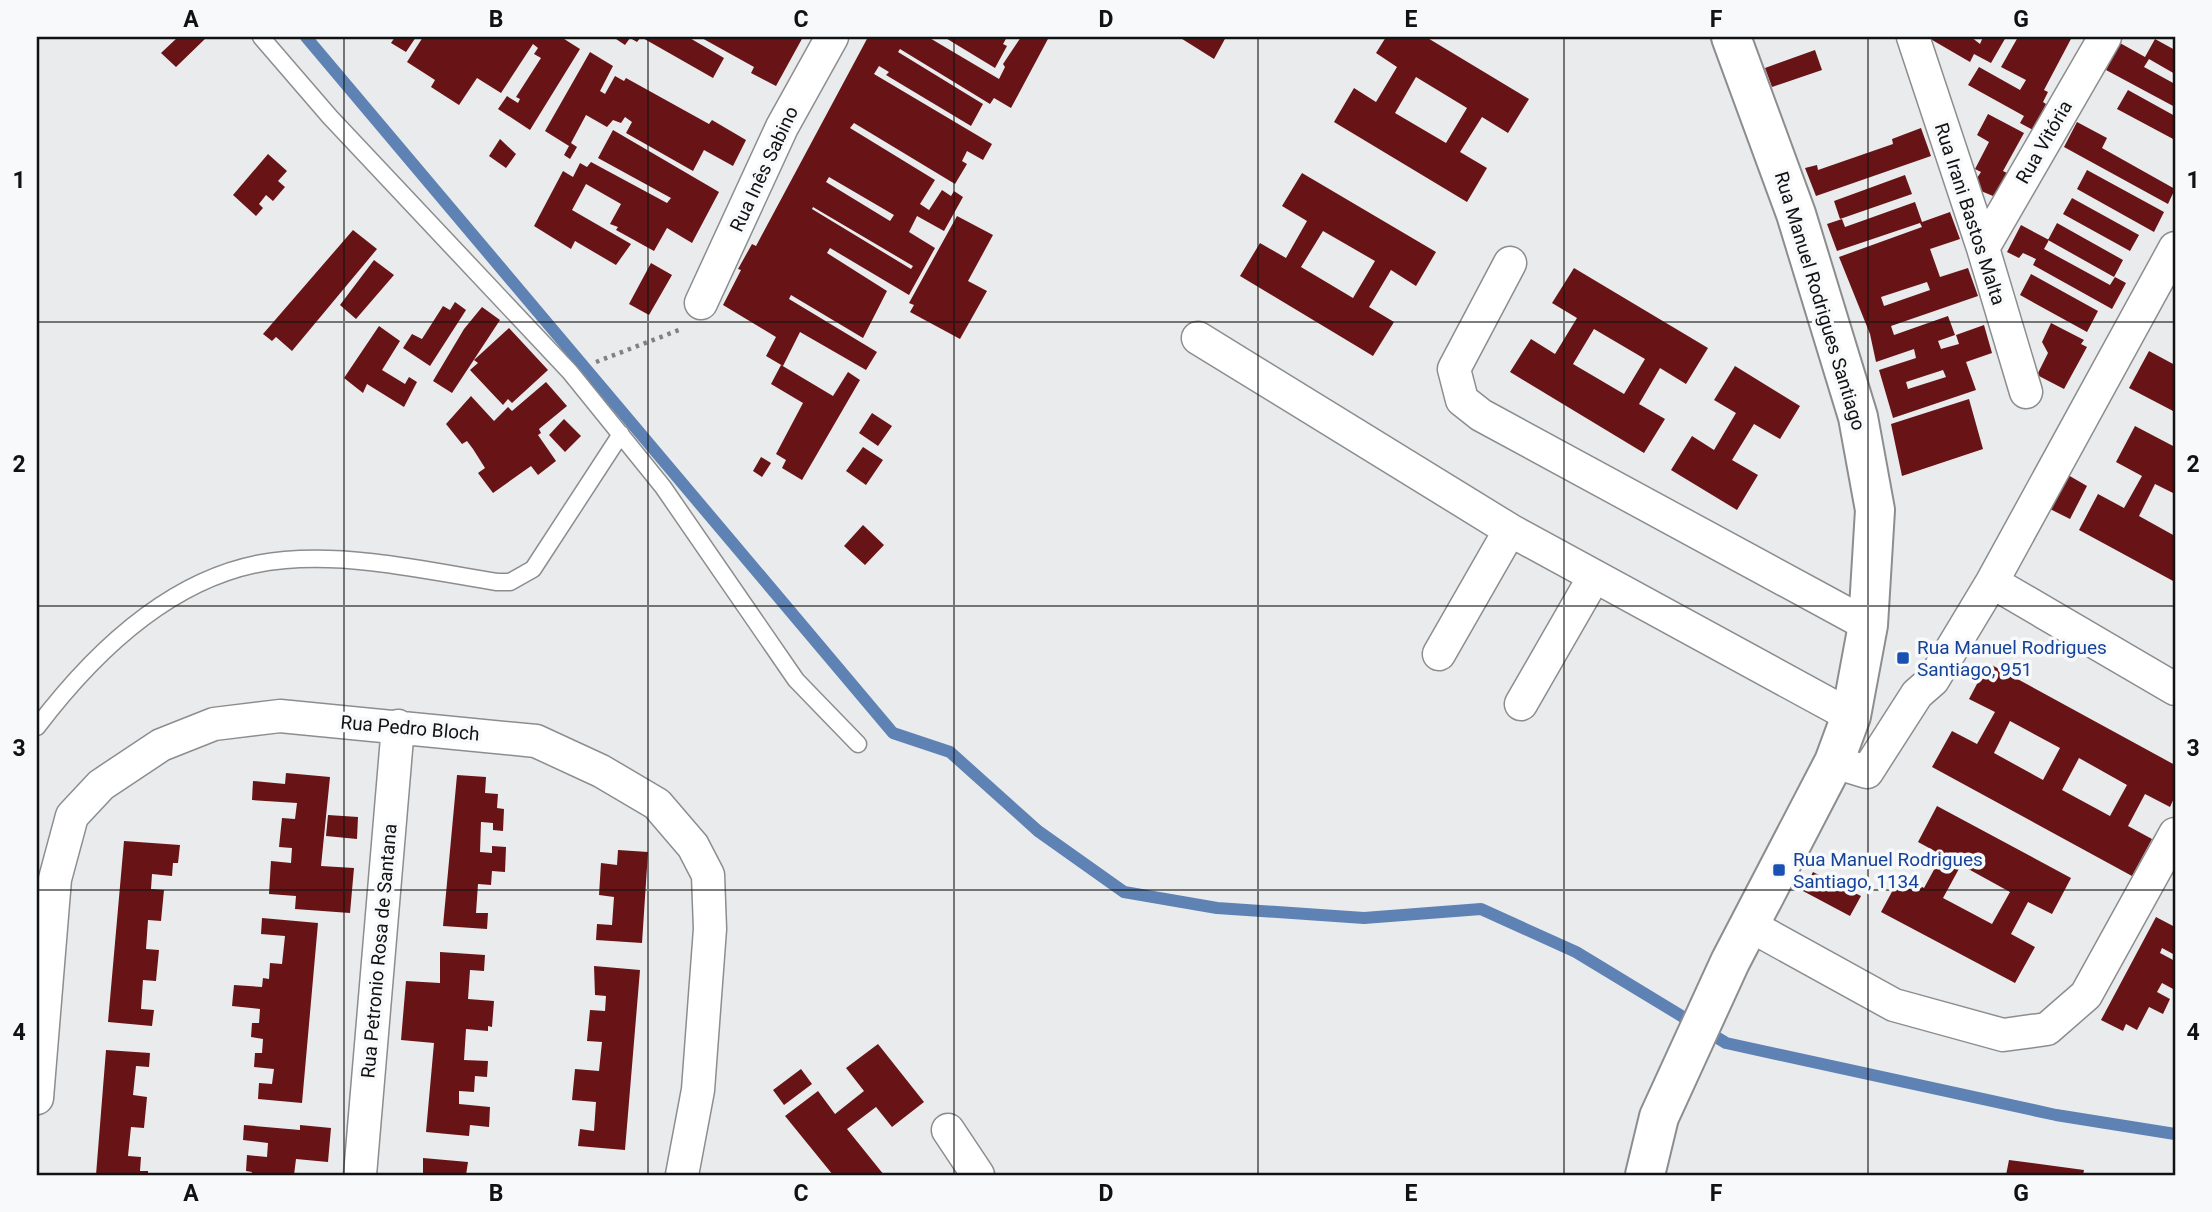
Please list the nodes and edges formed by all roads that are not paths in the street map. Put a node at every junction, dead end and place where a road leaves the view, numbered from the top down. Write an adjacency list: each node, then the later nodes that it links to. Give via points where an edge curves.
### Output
1 (261, 37): 12 (lane, via 330,117 570,372)
2 (832, 37): 9 (street, Rua Inês Sabino, via 782,127)
3 (1731, 37): 16 (main road, Rua Manuel Rodrigues Santiago, via 1796,214 1858,417 1875,510)
4 (1913, 37): 6 (street, Rua Irani Bastos Malta)
5 (2105, 37): 6 (street, Rua Vitória)
6 (1983, 248): 11 (street, Rua Irani Bastos Malta)
7 (2175, 248): 15 (street)
8 (1510, 263): 16 (street, via 1454,369 1462,400 1481,415)
9 (693, 316)
10 (1198, 338): 13 (street)
11 (2026, 392)
12 (621, 434): 22 (lane, via 533,569 520,579 497,582 351,561 285,560 244,567 187,588 108,644); 23 (lane, via 663,487 796,680)
13 (1510, 530): 14 (street); 17 (street)
14 (1594, 577): 19 (street); 20 (street)
15 (1992, 582): 18 (street); 24 (street, via 1933,680 1917,694 1867,772)
16 (1868, 625): 20 (main road, Rua Manuel Rodrigues Santiago)
17 (1439, 654)
18 (2175, 690)
19 (1521, 704)
20 (1851, 716): 24 (main road, Rua Manuel Rodrigues Santiago)
21 (398, 726): 27 (street, Rua Pedro Bloch, via 280,716 214,724 161,745 101,785 72,816 55,879); 30 (street, Rua Petronio Rosa de Santana); 31 (street, Rua Pedro Bloch, via 536,741 657,804 693,846 708,875 710,929 698,1090)
22 (37, 727)
23 (858, 744)
24 (1834, 762): 26 (main road, Rua Manuel Rodrigues Santiago)
25 (2175, 834): 26 (street, via 2086,995 2047,1029 2003,1034 1894,1005)
26 (1749, 925): 33 (main road, Rua Manuel Rodrigues Santiago, via 1659,1117)
27 (42, 1004): 28 (street, Rua Pedro Bloch)
28 (37, 1098)
29 (948, 1130): 32 (street)
30 (360, 1175)
31 (682, 1175)
32 (978, 1175)
33 (1645, 1175)

